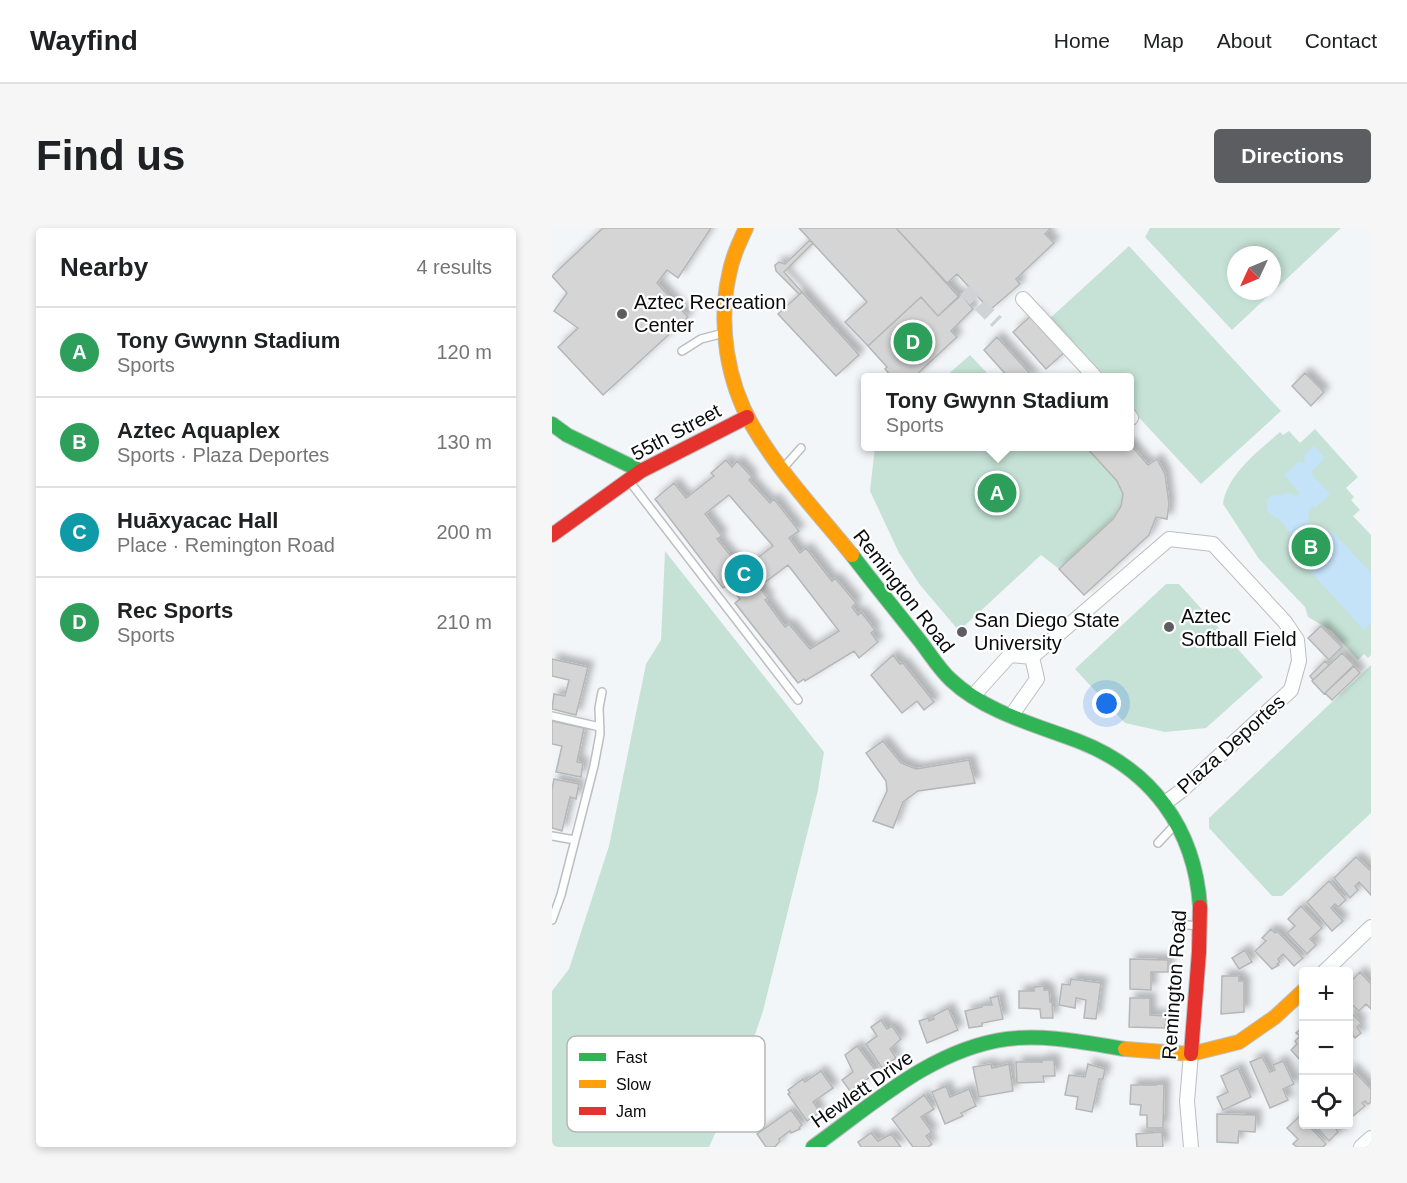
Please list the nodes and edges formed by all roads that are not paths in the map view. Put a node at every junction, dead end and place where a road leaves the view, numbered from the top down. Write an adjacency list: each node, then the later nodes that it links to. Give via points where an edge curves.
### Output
1 (746, 228): 3 (street, 55th Street, via 728,276)
2 (1023, 299): 5 (street)
3 (724, 333): 4 (lane, via 701,339); 6 (street, 55th Street, via 733,379)
4 (682, 351)
5 (1091, 373)
6 (747, 417): 9 (street, Remington Road); 10 (street, 55th Street)
7 (552, 424): 10 (street)
8 (801, 448): 9 (lane)
9 (783, 468): 15 (street, Remington Road, via 936,664)
10 (641, 471): 11 (street, 55th Street)
11 (628, 480): 12 (street, 55th Street); 16 (lane)
12 (552, 535)
13 (1032, 657): 15 (street, via 1010,655); 18 (street, via 1037,679); 20 (street, Plaza Deportes, via 1169,539 1213,544 1285,622 1297,640 1299,661 1291,690)
14 (602, 692): 19 (lane)
15 (973, 696): 18 (street, Remington Road)
16 (798, 700)
17 (552, 716): 19 (lane)
18 (1011, 716): 20 (street, Remington Road, via 1119,760 1149,783)
19 (600, 727): 23 (lane)
20 (1165, 803): 21 (street, Remington Road)
21 (1176, 824): 24 (lane); 27 (street, Remington Road, via 1196,870)
22 (552, 836): 23 (lane)
23 (574, 840): 25 (lane)
24 (1158, 843)
25 (552, 920)
26 (1178, 924): 27 (lane)
27 (1200, 926): 31 (street, Remington Road)
28 (1371, 927): 29 (street)
29 (1329, 967)
30 (1299, 995): 31 (street, Hewlett Drive, via 1239,1042)
31 (1191, 1054): 33 (street, Hewlett Drive, via 1146,1052 1051,1038 1007,1039 969,1048 920,1070); 34 (street, Remington Road, via 1187,1101)
32 (1371, 1138): 35 (street)
33 (813, 1147)
34 (1191, 1147)
35 (1361, 1147)

